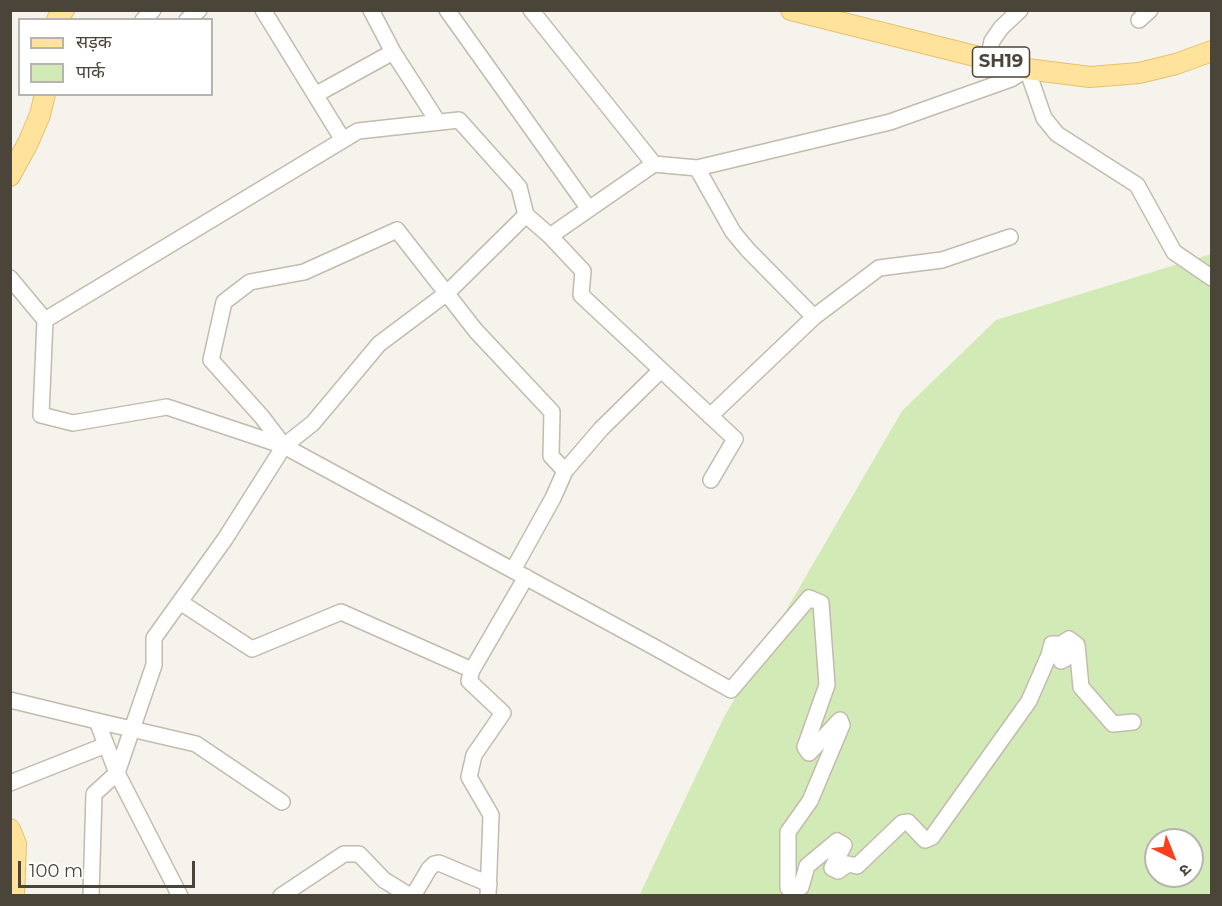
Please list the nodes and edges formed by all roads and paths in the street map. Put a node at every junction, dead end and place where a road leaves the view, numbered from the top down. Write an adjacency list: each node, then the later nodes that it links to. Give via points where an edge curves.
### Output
1 (263, 10): 11 (street)
2 (371, 10): 8 (street)
3 (447, 10): 18 (street)
4 (531, 10): 15 (street)
5 (791, 10): 9 (main road, SH19)
6 (1020, 10): 9 (street, via 992,41)
7 (1212, 51): 10 (main road, SH19, via 1139,73 1090,77)
8 (393, 52): 11 (street); 13 (street)
9 (988, 58): 10 (main road, SH19)
10 (1027, 69): 16 (street, via 1011,79 890,122); 23 (street, via 1044,118 1057,134 1137,185 1174,252)
11 (315, 95): 14 (street)
12 (45, 96): 17 (main road, via 28,143)
13 (438, 122): 14 (street, via 358,131); 19 (street, via 459,120 519,187)
14 (343, 140): 26 (street)
15 (654, 164): 16 (street); 18 (street)
16 (697, 168): 25 (street, via 733,232)
17 (10, 176)
18 (589, 209): 20 (street)
19 (526, 215): 20 (street); 24 (street)
20 (550, 236): 27 (street, via 583,271 581,295)
21 (1010, 237): 25 (street, via 942,260 879,268)
22 (10, 278): 26 (street)
23 (1212, 278)
24 (447, 293): 29 (street, via 379,344 313,423); 29 (street, via 397,230 304,272 250,282 224,302 211,360); 30 (street, via 476,331 552,412 551,456)
25 (814, 317): 28 (street)
26 (45, 320): 29 (street, via 41,415 73,423 167,407)
27 (661, 370): 28 (street); 30 (street)
28 (710, 416): 31 (street, via 735,439)
29 (284, 446): 32 (street); 33 (street)
30 (565, 471): 32 (street)
31 (711, 480)
32 (519, 574): 34 (street); 37 (street, via 731,690 808,598 820,603 826,685 805,747 809,753 840,720 842,725 810,801 788,832 788,888 801,887 807,866 837,841 844,845 832,868 838,871 848,864 857,866 902,823 908,822 925,840 932,837 1029,701 1052,644 1056,644 1061,661 1065,659 1064,642 1069,639 1077,645 1081,687 1113,724)
33 (180, 602): 34 (street, via 252,650 341,612); 38 (street, via 154,638 154,664)
34 (472, 670): 44 (street, via 469,681 503,713 474,755 469,777 491,814)
35 (10, 700): 36 (street)
36 (98, 721): 38 (street); 39 (street)
37 (1133, 722)
38 (132, 729): 40 (street); 42 (street, via 196,744)
39 (106, 745): 40 (street); 41 (street)
40 (117, 773): 46 (street, via 94,794); 47 (street)
41 (10, 783)
42 (282, 801)
43 (10, 829): 45 (main road, via 16,844)
44 (489, 890): 49 (street, via 440,863 429,869)
45 (14, 896)
46 (91, 896)
47 (180, 896)
48 (281, 896): 49 (street, via 344,854 359,854 384,880)
49 (411, 896)

